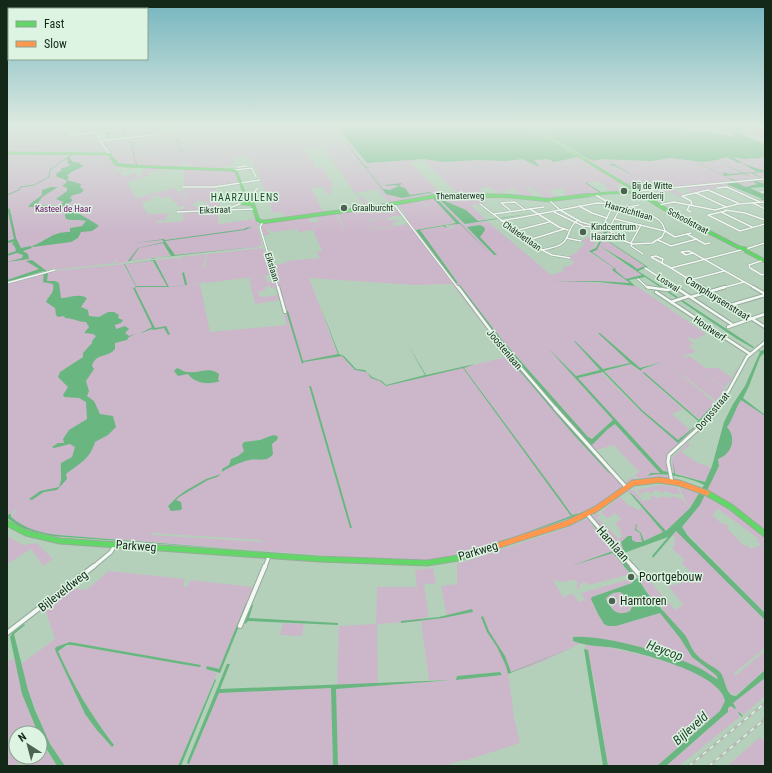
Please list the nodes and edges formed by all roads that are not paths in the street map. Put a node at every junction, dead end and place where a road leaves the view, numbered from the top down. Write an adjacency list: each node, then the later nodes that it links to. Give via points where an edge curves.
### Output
1 (113, 161): 5 (street, via 115,164 125,166)
2 (587, 161): 13 (street, Schoolstraat)
3 (241, 162): 5 (street)
4 (247, 166): 5 (street)
5 (236, 169): 6 (street, via 252,168); 9 (street)
6 (256, 177)
7 (765, 179): 13 (street)
8 (260, 180): 9 (street)
9 (240, 183): 10 (street, via 215,187); 19 (street)
10 (183, 187)
11 (258, 188): 19 (street)
12 (719, 188): 21 (street, via 727,187)
13 (636, 191): 18 (street, Thematerweg); 33 (street, Schoolstraat)
14 (696, 192): 29 (street, via 709,190); 34 (street, via 682,196 691,201); 36 (street)
15 (760, 192): 16 (street)
16 (765, 192)
17 (228, 194): 19 (street)
18 (596, 195): 20 (street, Thematerweg); 28 (street)
19 (245, 196): 23 (street); 25 (street)
20 (549, 200): 26 (street, Thematerweg, via 454,194); 44 (street)
21 (760, 202): 22 (street); 24 (street)
22 (765, 202)
23 (242, 203): 25 (street); 43 (street)
24 (751, 203): 29 (street); 42 (street)
25 (252, 204): 40 (street)
26 (394, 204): 59 (street, Thematerweg); 114 (street, Joostenlaan, via 503,347)
27 (480, 204): 51 (street, Châteletlaan)
28 (607, 204): 30 (street, Haarzichtlaan); 31 (street, Haarzichtlaan)
29 (738, 204): 36 (street)
30 (578, 205): 44 (street, Haarzichtlaan); 53 (street)
31 (613, 205): 38 (street, Haarzichtlaan); 53 (street)
32 (639, 205): 38 (street)
33 (659, 205): 34 (street, via 674,202); 80 (street, Schoolstraat)
34 (691, 205): 39 (street, via 715,210); 49 (street, via 687,210)
35 (544, 207): 37 (street)
36 (726, 207): 39 (street)
37 (529, 208): 41 (street); 52 (street)
38 (622, 208): 54 (street); 69 (street, Haarzichtlaan, via 655,218 663,225)
39 (721, 208): 46 (street)
40 (254, 209): 43 (street, Eikstraat); 59 (street, via 258,220)
41 (524, 209): 45 (street); 45 (street, via 515,202 501,203)
42 (765, 209)
43 (225, 210): 47 (street, Eikstraat)
44 (558, 210): 48 (street, Haarzichtlaan); 56 (street)
45 (510, 211): 51 (street)
46 (726, 211): 50 (street); 57 (street, via 732,209 749,212)
47 (177, 212)
48 (553, 212): 52 (street, Haarzichtlaan); 60 (street)
49 (691, 212)
50 (720, 212): 63 (street); 63 (street, via 708,215 740,231)
51 (494, 214): 55 (street, Châteletlaan)
52 (538, 214): 55 (street, Haarzichtlaan); 58 (street)
53 (608, 218): 64 (street)
54 (614, 219): 62 (street); 67 (street)
55 (500, 220): 68 (street, Châteletlaan)
56 (578, 220): 60 (street); 64 (street)
57 (765, 220)
58 (550, 221): 65 (street); 68 (street)
59 (263, 222): 105 (street, Eikslaan, via 260,226)
60 (574, 223): 64 (street, via 594,229); 66 (street)
61 (765, 224): 63 (street)
62 (642, 225): 69 (street); 78 (street)
63 (752, 227)
64 (601, 228): 67 (street)
65 (564, 229): 66 (street); 74 (street)
66 (568, 230): 72 (street)
67 (608, 230): 78 (street)
68 (515, 231): 74 (street, Châteletlaan)
69 (665, 232): 71 (street, Haarzichtlaan, via 676,237); 75 (street)
70 (691, 233): 71 (street)
71 (686, 234): 73 (street)
72 (566, 238): 76 (street); 81 (street, via 557,246)
73 (697, 239): 75 (street, via 671,246); 77 (street, via 705,244)
74 (529, 240): 81 (street, Châteletlaan)
75 (658, 240): 78 (street)
76 (581, 241)
77 (710, 243)
78 (631, 244): 84 (street)
79 (765, 244): 82 (street)
80 (740, 249): 82 (street, Schoolstraat); 86 (street)
81 (542, 250): 85 (street, Châteletlaan, via 552,255)
82 (746, 250): 87 (street)
83 (693, 253): 83 (street, via 686,255 681,252 688,250); 86 (street)
84 (643, 254)
85 (570, 258)
86 (704, 260): 90 (street); 92 (street)
87 (764, 261): 93 (street, via 749,265 750,268)
88 (662, 263): 88 (street, Camphuysenstraat, via 659,261 651,257 663,259); 90 (street, Camphuysenstraat)
89 (645, 268): 98 (street, Loswal)
90 (671, 268): 95 (street, Camphuysenstraat)
91 (55, 270): 97 (street)
92 (724, 271): 95 (street); 96 (street)
93 (765, 274)
94 (638, 279): 98 (street, via 648,288)
95 (690, 280): 100 (street, Camphuysenstraat)
96 (744, 282): 100 (street); 101 (street)
97 (7, 283)
98 (676, 288): 102 (street, Loswal)
99 (656, 292): 103 (street, Houtwerf)
100 (709, 292): 102 (street); 104 (street, Camphuysenstraat)
101 (765, 294): 104 (street)
102 (690, 297): 103 (street); 108 (street, Loswal)
103 (670, 302): 112 (street, Houtwerf)
104 (731, 306): 107 (street, Camphuysenstraat)
105 (285, 312)
106 (765, 314): 107 (street)
107 (752, 319): 108 (street); 110 (street, Camphuysenstraat)
108 (733, 326): 109 (street)
109 (728, 327)
110 (765, 327)
111 (765, 342): 112 (street, Dorpsstraat)
112 (750, 354): 113 (street, Dorpsstraat, via 719,405 702,425 669,455)
113 (672, 480): 114 (street, Parkweg, via 633,483); 117 (street, Parkweg, via 710,494)
114 (626, 487): 115 (street, Parkweg)
115 (587, 514): 119 (street, Parkweg, via 541,532 439,562 391,563); 120 (street, Hamlaan)
116 (7, 523): 118 (street, Parkweg, via 15,529 42,538)
117 (765, 534)
118 (115, 544): 119 (street, Parkweg); 122 (street, Bijleveldweg, via 102,560)
119 (269, 556): 121 (street)
120 (639, 574)
121 (240, 626)
122 (7, 633)

